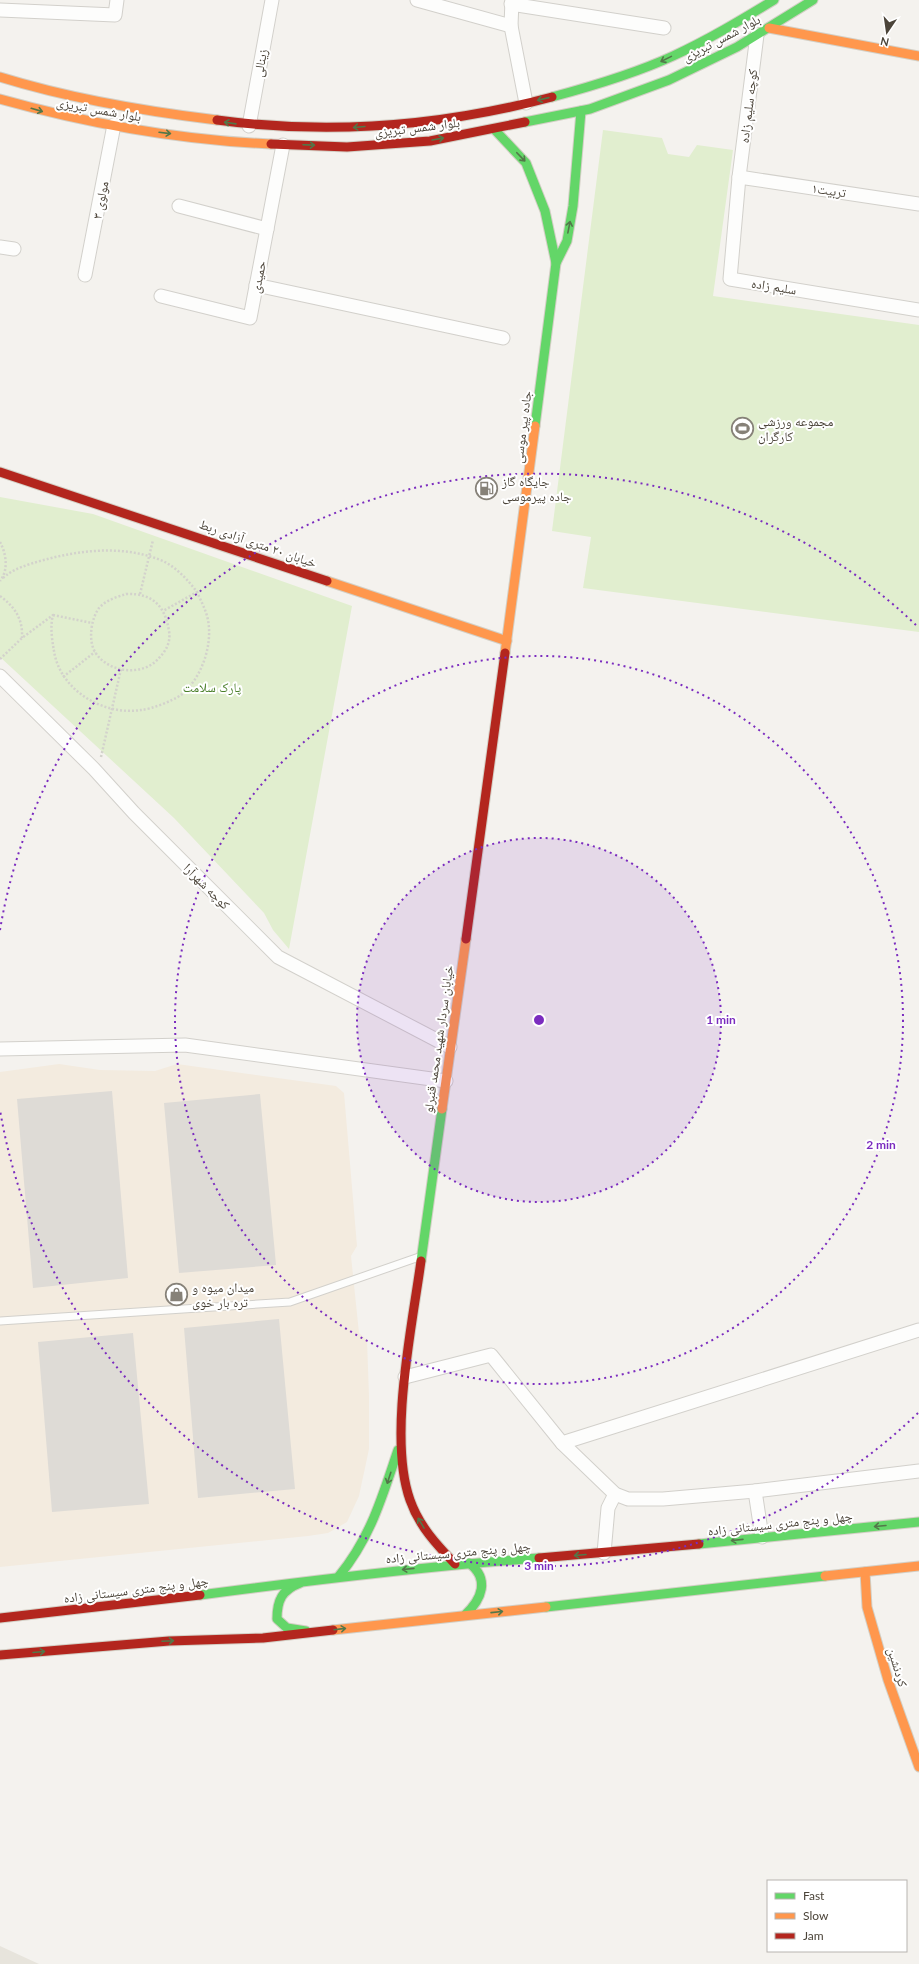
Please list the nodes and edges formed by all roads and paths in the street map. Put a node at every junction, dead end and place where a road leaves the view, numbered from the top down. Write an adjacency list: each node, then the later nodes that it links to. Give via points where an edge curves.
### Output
1 (118, 0): 7 (street, via 115,15)
2 (272, 0): 19 (street, زینالی)
3 (417, 0): 9 (street)
4 (774, 0): 16 (main road, بلوار شمس تبریزی, one-way to 16, via 726,30 658,63 583,89)
5 (813, 0): 11 (main road, بلوار شمس تبریزی)
6 (512, 2): 9 (street); 10 (street)
7 (19, 5): 8 (street)
8 (0, 10)
9 (512, 26): 16 (street)
10 (664, 28)
11 (769, 28): 12 (main road, بلوار شمس تبریزی); 13 (main road)
12 (757, 35): 17 (main road, بلوار شمس تبریزی, via 669,80); 22 (street, کوچه سلیم زاده)
13 (919, 56)
14 (0, 76): 19 (main road, بلوار شمس تبریزی, one-way to 14, via 50,92)
15 (0, 99): 18 (main road, بلوار شمس تبریزی, one-way to 18, via 46,112)
16 (526, 103): 19 (main road, بلوار شمس تبریزی, one-way to 19, via 422,122 348,128)
17 (581, 111): 20 (main road, بلوار شمس تبریزی); 28 (main road, one-way to 17, via 567,241 574,206)
18 (114, 124): 21 (main road, بلوار شمس تبریزی, one-way to 21, via 156,132); 29 (street, مولوی ۳)
19 (249, 126)
20 (494, 129): 21 (main road, بلوار شمس تبریزی, one-way to 20, via 347,147 422,141); 28 (main road, one-way to 28, via 526,163 545,210)
21 (283, 145): 25 (street, حمیدی)
22 (739, 177): 23 (street, تربیت۱); 32 (street, سلیم زاده, via 730,279)
23 (919, 204)
24 (179, 206): 25 (street)
25 (267, 229): 30 (street, حمیدی)
26 (0, 247): 27 (street)
27 (14, 249)
28 (556, 263): 47 (main road, جاده پیر موسی)
29 (85, 275)
30 (256, 285): 31 (street, حمیدی, via 250,318); 33 (street)
31 (161, 296)
32 (919, 310)
33 (503, 338)
34 (0, 472): 35 (main road, خیابان ۲۰ متری آزادی ربط)
35 (157, 523): 37 (path); 47 (main road, خیابان ۲۰ متری آزادی ربط)
36 (0, 542): 38 (path, via 6,555)
37 (149, 557): 38 (path, via 113,551 78,552 13,569); 40 (path, via 164,562 177,571); 41 (path)
38 (3, 578): 39 (path)
39 (0, 581)
40 (197, 592): 43 (path); 53 (path, via 208,622 208,640 201,668 192,681 181,694 170,701 142,710)
41 (140, 594): 43 (path, via 158,604); 45 (path, via 126,594 113,598 99,608)
42 (0, 596): 46 (path, via 14,608 22,627)
43 (163, 611): 50 (path, via 167,616 170,634 167,649 154,665 138,671)
44 (53, 615): 45 (path); 46 (path); 52 (path, via 53,649)
45 (92, 623): 48 (path, via 91,638)
46 (22, 638): 49 (path)
47 (507, 642): 55 (main road, خیابان سردار شهید محمد قنبرلو)
48 (96, 652): 50 (path, via 107,663); 52 (path)
49 (0, 659)
50 (121, 670): 53 (path)
51 (0, 676): 54 (street, کوچه شهرآرا)
52 (64, 677): 53 (path, via 86,698)
53 (112, 708): 54 (path)
54 (98, 773): 55 (street, کوچه شهرآرا, via 134,813 278,957)
55 (450, 1047): 57 (main road, خیابان سردار شهید محمد قنبرلو)
56 (0, 1050): 57 (street, via 185,1045)
57 (446, 1082): 58 (main road, خیابان سردار شهید محمد قنبرلو)
58 (421, 1256): 59 (lane, via 290,1302); 61 (main road, خیابان سردار شهید محمد قنبرلو)
59 (0, 1321)
60 (919, 1330): 63 (street)
61 (405, 1377): 62 (main road, خیابان سردار شهید محمد قنبرلو); 63 (street, via 491,1355)
62 (401, 1441): 71 (main road, one-way to 62, via 429,1538 416,1515 405,1489); 74 (main road, one-way to 74, via 374,1525 360,1550)
63 (562, 1443): 66 (street)
64 (919, 1471): 65 (street)
65 (755, 1491): 66 (street, via 663,1499 628,1499); 68 (street)
66 (615, 1494): 69 (street, via 608,1508)
67 (919, 1522): 68 (main road, چهل و پنج متری سیستانی زاده, one-way to 68)
68 (762, 1537): 69 (main road, چهل و پنج متری سیستانی زاده, one-way to 69)
69 (604, 1553): 70 (main road, چهل و پنج متری سیستانی زاده, one-way to 70)
70 (469, 1563): 71 (main road, چهل و پنج متری سیستانی زاده); 76 (main road, via 477,1567 482,1578 482,1588 480,1599)
71 (455, 1564): 74 (main road, چهل و پنج متری سیستانی زاده, one-way to 74)
72 (919, 1566): 73 (main road)
73 (864, 1572): 76 (main road, one-way to 73); 80 (main road, کردنشین, via 867,1607 888,1680)
74 (339, 1576): 75 (main road, چهل و پنج متری سیستانی زاده)
75 (305, 1581): 77 (main road, چهل و پنج متری سیستانی زاده, via 167,1600); 78 (main road, via 289,1587 281,1595 276,1605 277,1619 287,1628)
76 (465, 1615): 78 (main road, one-way to 76)
77 (0, 1618)
78 (316, 1632): 79 (main road, one-way to 78, via 169,1641 263,1638)
79 (0, 1655)
80 (919, 1767)

